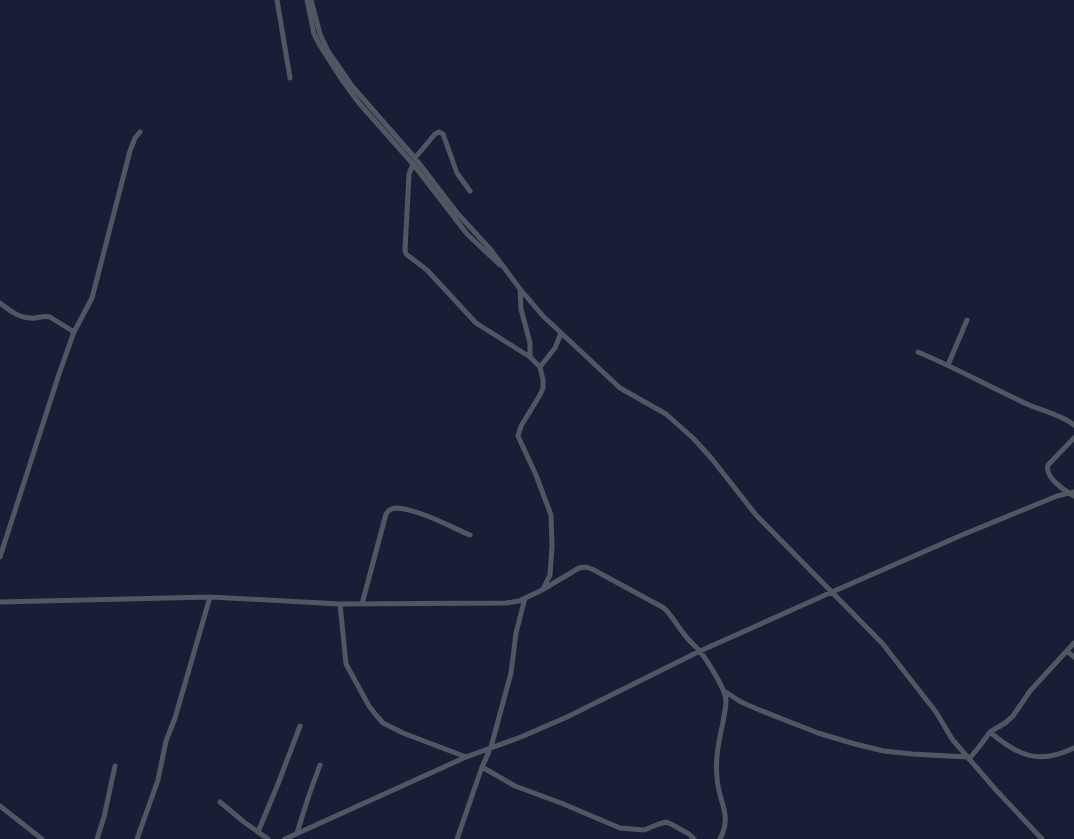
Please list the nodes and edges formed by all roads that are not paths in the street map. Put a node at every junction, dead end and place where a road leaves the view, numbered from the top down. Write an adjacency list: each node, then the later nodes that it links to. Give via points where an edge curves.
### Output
1 (277, 0): 4 (street)
2 (307, 0): 7 (street, via 314,34 342,80)
3 (311, 0): 6 (street, via 320,34 328,51 352,86)
4 (290, 78)
5 (140, 132): 13 (street, via 130,151 92,298)
6 (415, 158): 8 (street, via 435,134 443,134 457,174); 9 (street, via 458,214)
7 (413, 164): 9 (street, via 467,234); 16 (street, via 409,174 406,253 427,270 476,323)
8 (470, 191)
9 (508, 272): 10 (street)
10 (520, 289): 14 (street); 16 (street, via 521,309 530,343)
11 (0, 303): 13 (street, via 25,317 50,317)
12 (967, 320): 17 (street)
13 (74, 332): 24 (street)
14 (560, 332): 18 (street, via 555,348); 26 (street, via 620,388 666,414 679,425 712,459 756,515)
15 (918, 352): 17 (street)
16 (530, 357): 18 (street)
17 (948, 365): 19 (street)
18 (540, 367): 25 (street, via 543,388 518,436 551,515 550,575)
19 (1074, 425)
20 (1074, 438): 21 (street, via 1047,467 1048,473 1056,483)
21 (1071, 493): 22 (street); 26 (street, via 962,535)
22 (1074, 496)
23 (470, 535): 31 (street, via 416,512 396,508 389,510)
24 (0, 557)
25 (542, 590): 28 (street); 33 (street, via 582,566 592,568 664,608)
26 (832, 592): 33 (street); 42 (street, via 887,648)
27 (210, 597): 29 (street); 30 (street); 52 (street, via 166,741 158,780)
28 (525, 598): 31 (street, via 506,603); 39 (street, via 516,633 511,673)
29 (0, 602)
30 (340, 604): 31 (street); 41 (street, via 346,664 376,715 383,723 403,733)
31 (362, 604)
32 (1074, 643): 34 (street)
33 (700, 651): 36 (street); 39 (street, via 567,717)
34 (1067, 651): 35 (street); 38 (street, via 1030,691 1010,720)
35 (1074, 657)
36 (724, 691): 42 (street, via 757,709 854,744 884,751); 57 (street, via 726,702 716,770 726,817 725,830)
37 (300, 726): 48 (street)
38 (990, 732): 40 (street, via 1010,748 1030,756 1048,756); 42 (street)
39 (491, 747): 41 (street); 45 (street)
40 (1074, 748)
41 (466, 757): 49 (street)
42 (968, 758): 58 (street)
43 (320, 765): 49 (street)
44 (115, 766): 51 (street)
45 (482, 767): 55 (street); 56 (street, via 515,786 620,828 644,830 666,822)
46 (220, 802): 48 (street)
47 (0, 806): 50 (street)
48 (258, 832): 53 (street)
49 (297, 833): 54 (street)
50 (42, 839)
51 (97, 839)
52 (137, 839)
53 (268, 839)
54 (285, 839)
55 (457, 839)
56 (694, 839)
57 (720, 839)
58 (1042, 839)

